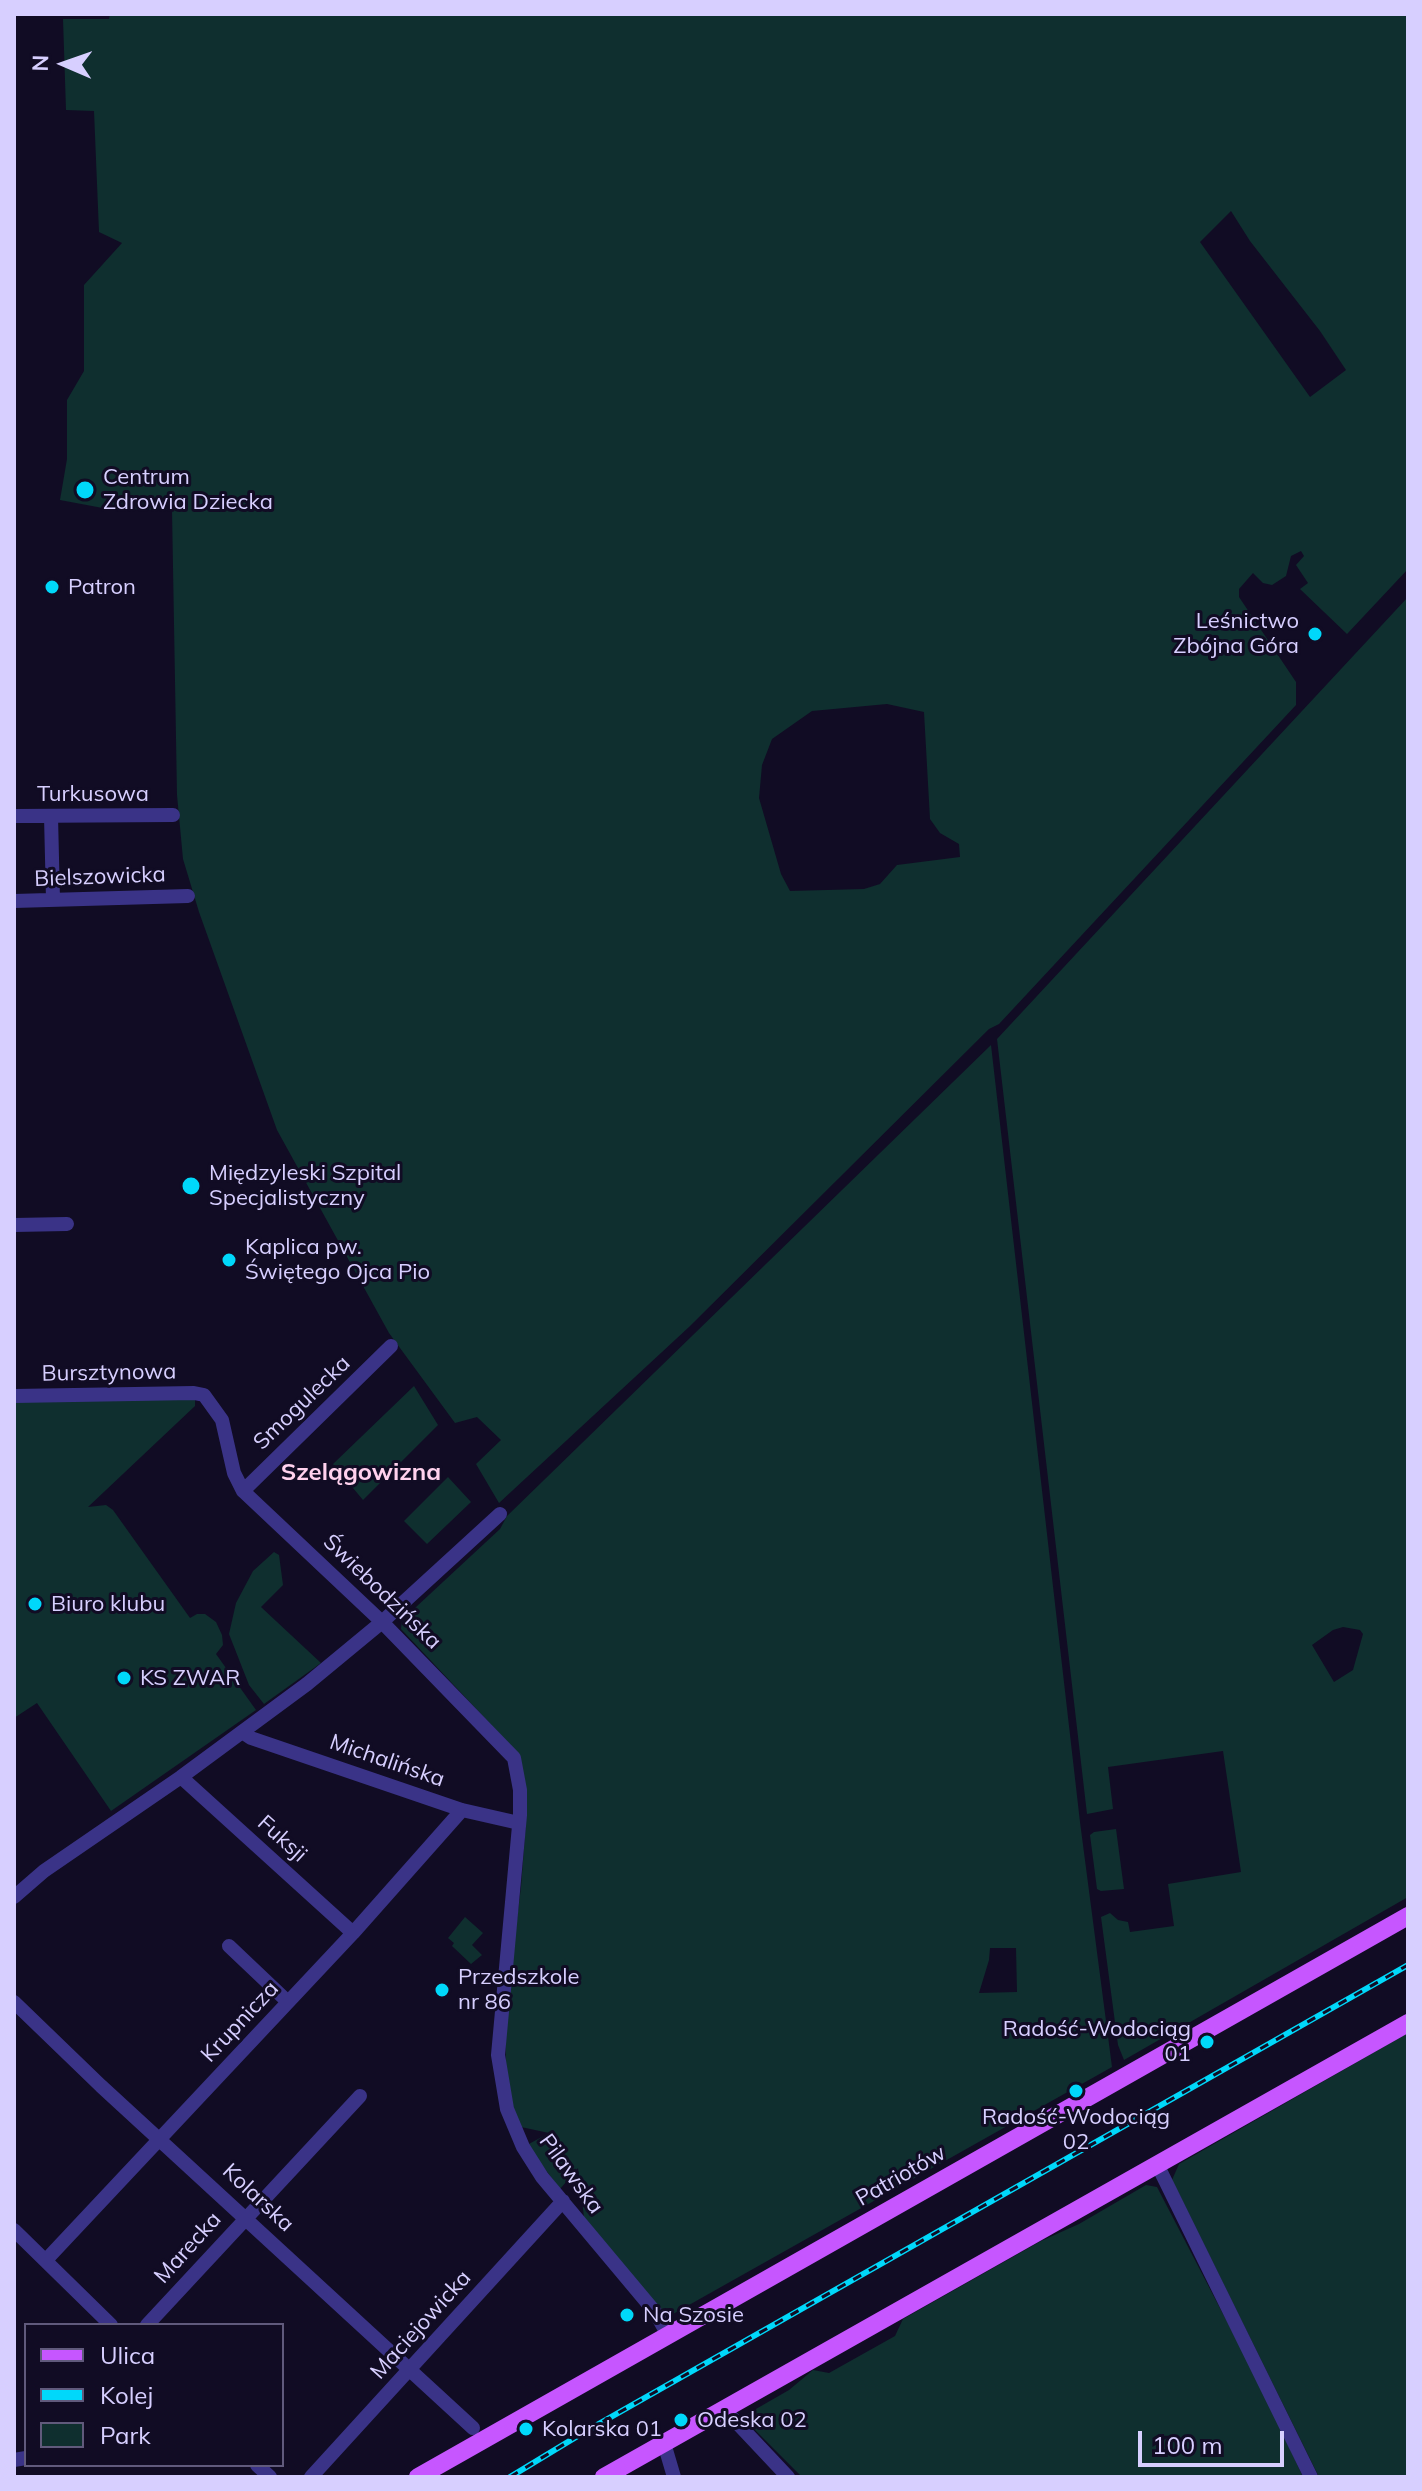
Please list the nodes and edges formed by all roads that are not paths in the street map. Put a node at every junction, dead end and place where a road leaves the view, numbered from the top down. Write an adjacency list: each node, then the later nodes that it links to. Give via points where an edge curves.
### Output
1 (173, 815): 3 (street, Turkusowa)
2 (14, 816): 3 (street, Turkusowa)
3 (51, 816): 5 (street)
4 (188, 896): 5 (street, Bielszowicka)
5 (53, 900): 6 (street, Bielszowicka)
6 (14, 901)
7 (67, 1224): 8 (street)
8 (14, 1225)
9 (391, 1346): 12 (street, Smogulecka)
10 (204, 1395): 11 (street, Bursztynowa); 12 (street, Świebodzińska, via 222,1420)
11 (14, 1396)
12 (243, 1491): 14 (street, Świebodzińska)
13 (500, 1514): 14 (street)
14 (382, 1622): 15 (street); 18 (street, Świebodzińska, via 514,1758)
15 (242, 1732): 16 (street); 17 (street, Michalińska)
16 (181, 1777): 19 (street); 21 (street, Fuksji)
17 (462, 1810): 18 (street, Michalińska); 21 (street, Krupnicza)
18 (519, 1823): 29 (street, Pilawska, via 498,2071 517,2135)
19 (14, 1897)
20 (1408, 1916): 35 (main road, Patriotów)
21 (353, 1933): 24 (street, Krupnicza)
22 (229, 1946): 24 (street)
23 (14, 2002): 27 (street, Kolarska)
24 (288, 2002): 27 (street, Krupnicza)
25 (1408, 2023): 28 (main road)
26 (360, 2096): 30 (street, Marecka)
27 (160, 2140): 30 (street, Kolarska); 32 (street, Krupnicza)
28 (1157, 2164): 37 (main road); 45 (street)
29 (563, 2201): 35 (street, Pilawska); 36 (street, Maciejowicka)
30 (246, 2217): 34 (street, Marecka); 36 (street, Kolarska)
31 (14, 2230): 32 (street)
32 (46, 2260): 33 (street)
33 (109, 2323)
34 (149, 2323)
35 (668, 2335): 41 (main road, Patriotów)
36 (411, 2369): 38 (street, Kolarska); 40 (street, Maciejowicka)
37 (724, 2409): 39 (main road); 44 (street)
38 (473, 2428)
39 (664, 2443): 42 (main road); 43 (street)
40 (311, 2477)
41 (418, 2477)
42 (604, 2477)
43 (674, 2477)
44 (788, 2477)
45 (1311, 2477)

